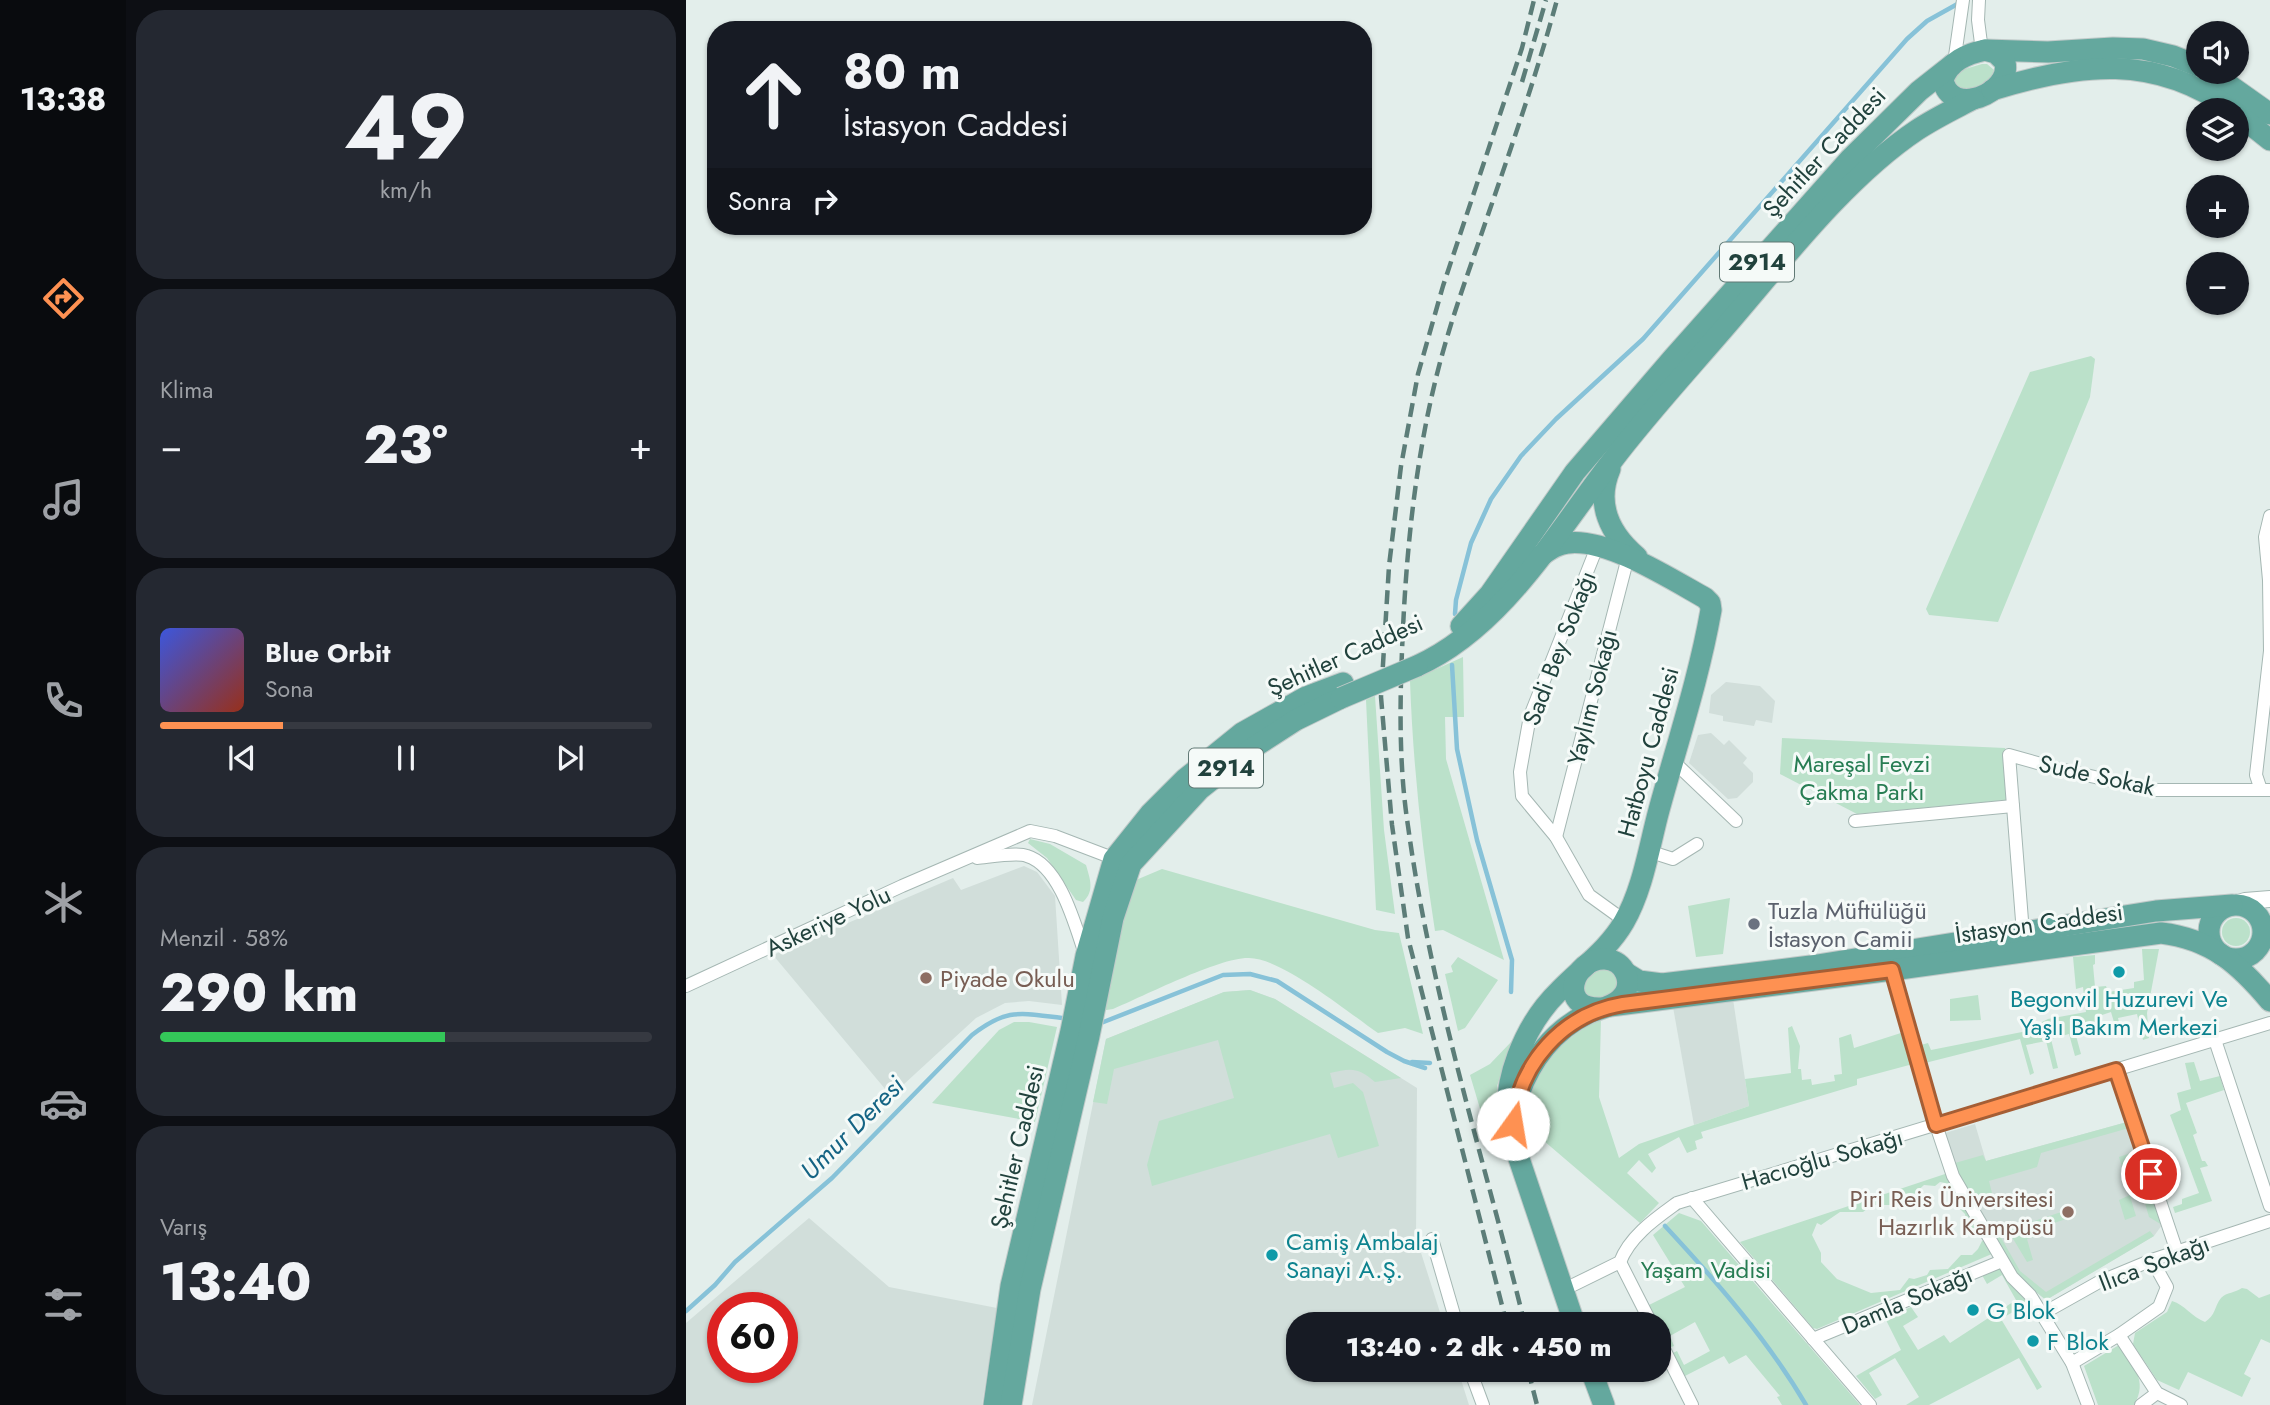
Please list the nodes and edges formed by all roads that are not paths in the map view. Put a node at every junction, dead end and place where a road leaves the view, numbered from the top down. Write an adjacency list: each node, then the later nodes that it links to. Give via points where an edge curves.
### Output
1 (1963, 0): 5 (street)
2 (1979, 0): 3 (street)
3 (1984, 51): 4 (main road, via 2113,48); 5 (main road); 7 (main road, via 2002,57 2006,68 2003,79)
4 (2186, 61)
5 (1953, 64): 7 (main road, via 1943,80 1947,92 1957,99); 18 (main road, Şehitler Caddesi / 2914, via 1850,159 1575,472)
6 (2228, 84): 9 (main road)
7 (1983, 95): 8 (main road, Şehitler Caddesi / 2914, via 2084,70 2115,68 2166,75); 12 (main road, Şehitler Caddesi / 2914, via 1916,131 1865,172 1772,272)
8 (2215, 98)
9 (2270, 114)
10 (2249, 123): 11 (main road, Şehitler Caddesi / 2914)
11 (2270, 140)
12 (1615, 457): 15 (main road, Şehitler Caddesi / 2914); 17 (main road, Hatboyu Caddesi, via 1604,487 1605,510 1623,545)
13 (2270, 516): 20 (street, via 2265,537 2270,651 2256,775)
14 (1597, 547): 15 (main road, Hatboyu Caddesi, via 1566,543); 16 (main road, Hatboyu Caddesi); 24 (street, Sadi Bey Sokağı, via 1524,742 1522,796)
15 (1539, 557): 18 (main road, Şehitler Caddesi / 2914)
16 (1628, 557): 17 (main road, Hatboyu Caddesi); 24 (street, Yaylım Sokağı)
17 (1650, 567): 19 (main road, Hatboyu Caddesi, via 1705,598 1712,610)
18 (1499, 594): 28 (main road, Şehitler Caddesi / 2914, bridge, via 1484,622 1440,656 1419,659 1342,690 1248,751)
19 (1672, 761): 22 (street); 26 (main road, Hatboyu Caddesi)
20 (2265, 790): 21 (street, Sude Sokak, via 2152,790 2009,755)
21 (2013, 806): 23 (street); 33 (street)
22 (1736, 821)
23 (1855, 821)
24 (1556, 837): 32 (street, Sadi Bey Sokağı, via 1588,895)
25 (1697, 844): 26 (street, via 1673,859)
26 (1648, 851): 30 (main road, Hatboyu Caddesi)
27 (970, 858): 28 (street, Askeriye Yolu, via 1030,831); 36 (street, via 1027,855 1045,868 1063,894); 41 (street, Askeriye Yolu)
28 (1123, 862): 36 (main road, Şehitler Caddesi); 70 (main road, Şehitler Caddesi, via 1089,1037 1030,1289)
29 (2270, 899): 31 (street)
30 (1634, 900): 32 (main road, Hatboyu Caddesi); 40 (main road, via 1620,952)
31 (2232, 905): 33 (main road, İstasyon Caddesi, via 2156,911); 34 (main road, via 2247,907 2259,916); 35 (main road, via 2216,914 2209,927 2210,940)
32 (1625, 920): 38 (main road, Hatboyu Caddesi)
33 (2023, 933): 40 (main road, İstasyon Caddesi, via 1662,984 1639,981)
34 (2266, 939): 35 (main road, via 2246,958); 37 (main road)
35 (2221, 955): 39 (main road, İstasyon Caddesi, via 2195,941 2161,933); 42 (main road, İstasyon Caddesi, via 2243,969)
36 (1086, 956): 69 (main road, Şehitler Caddesi, via 1011,1286)
37 (2270, 965)
38 (1584, 968): 40 (main road, via 1604,959); 43 (main road, via 1573,983 1574,995 1589,1007); 48 (main road, Hatboyu Caddesi, via 1550,1001 1521,1051 1507,1103)
39 (1892, 970): 43 (main road, İstasyon Caddesi); 47 (street)
40 (1624, 971): 43 (main road, via 1626,991)
41 (686, 986)
42 (2270, 1001)
43 (1606, 1007): 48 (main road, Hatboyu Caddesi, via 1562,1030 1531,1067 1515,1109)
44 (2270, 1023): 45 (street, Hacıoğlu Sokağı)
45 (2215, 1040): 46 (street, Hacıoğlu Sokağı); 50 (street)
46 (2116, 1070): 47 (street, Hacıoğlu Sokağı); 53 (street)
47 (1936, 1125): 49 (street, Hacıoğlu Sokağı); 55 (street, via 1953,1176)
48 (1515, 1148): 57 (main road, Hatboyu Caddesi)
49 (1692, 1198): 56 (street, Hacıoğlu Sokağı, via 1658,1217 1626,1248); 63 (street)
50 (2270, 1206)
51 (2270, 1222): 53 (street, Ilıca Sokağı)
52 (1432, 1239): 58 (street)
53 (2177, 1252): 54 (street, Ilıca Sokağı)
54 (2152, 1260): 61 (street, Ilıca Sokağı, via 2099,1282); 62 (street, via 2167,1287 2159,1307)
55 (2002, 1261): 61 (street); 63 (street, Damla Sokağı)
56 (1620, 1262): 57 (street, Hacıoğlu Sokağı); 60 (street)
57 (1563, 1290): 59 (main road, Hatboyu Caddesi)
58 (1453, 1312)
59 (1571, 1312)
60 (1645, 1312)
61 (2042, 1314): 65 (street)
62 (2119, 1335): 65 (street); 68 (street)
63 (1813, 1339): 74 (street)
64 (1671, 1363): 73 (street)
65 (2072, 1363): 75 (street)
66 (1475, 1382): 71 (street)
67 (1595, 1382): 72 (main road)
68 (2157, 1393): 76 (street); 77 (street)
69 (993, 1405)
70 (1011, 1405)
71 (1483, 1405)
72 (1604, 1405)
73 (1692, 1405)
74 (1870, 1405)
75 (2088, 1405)
76 (2140, 1405)
77 (2181, 1405)

